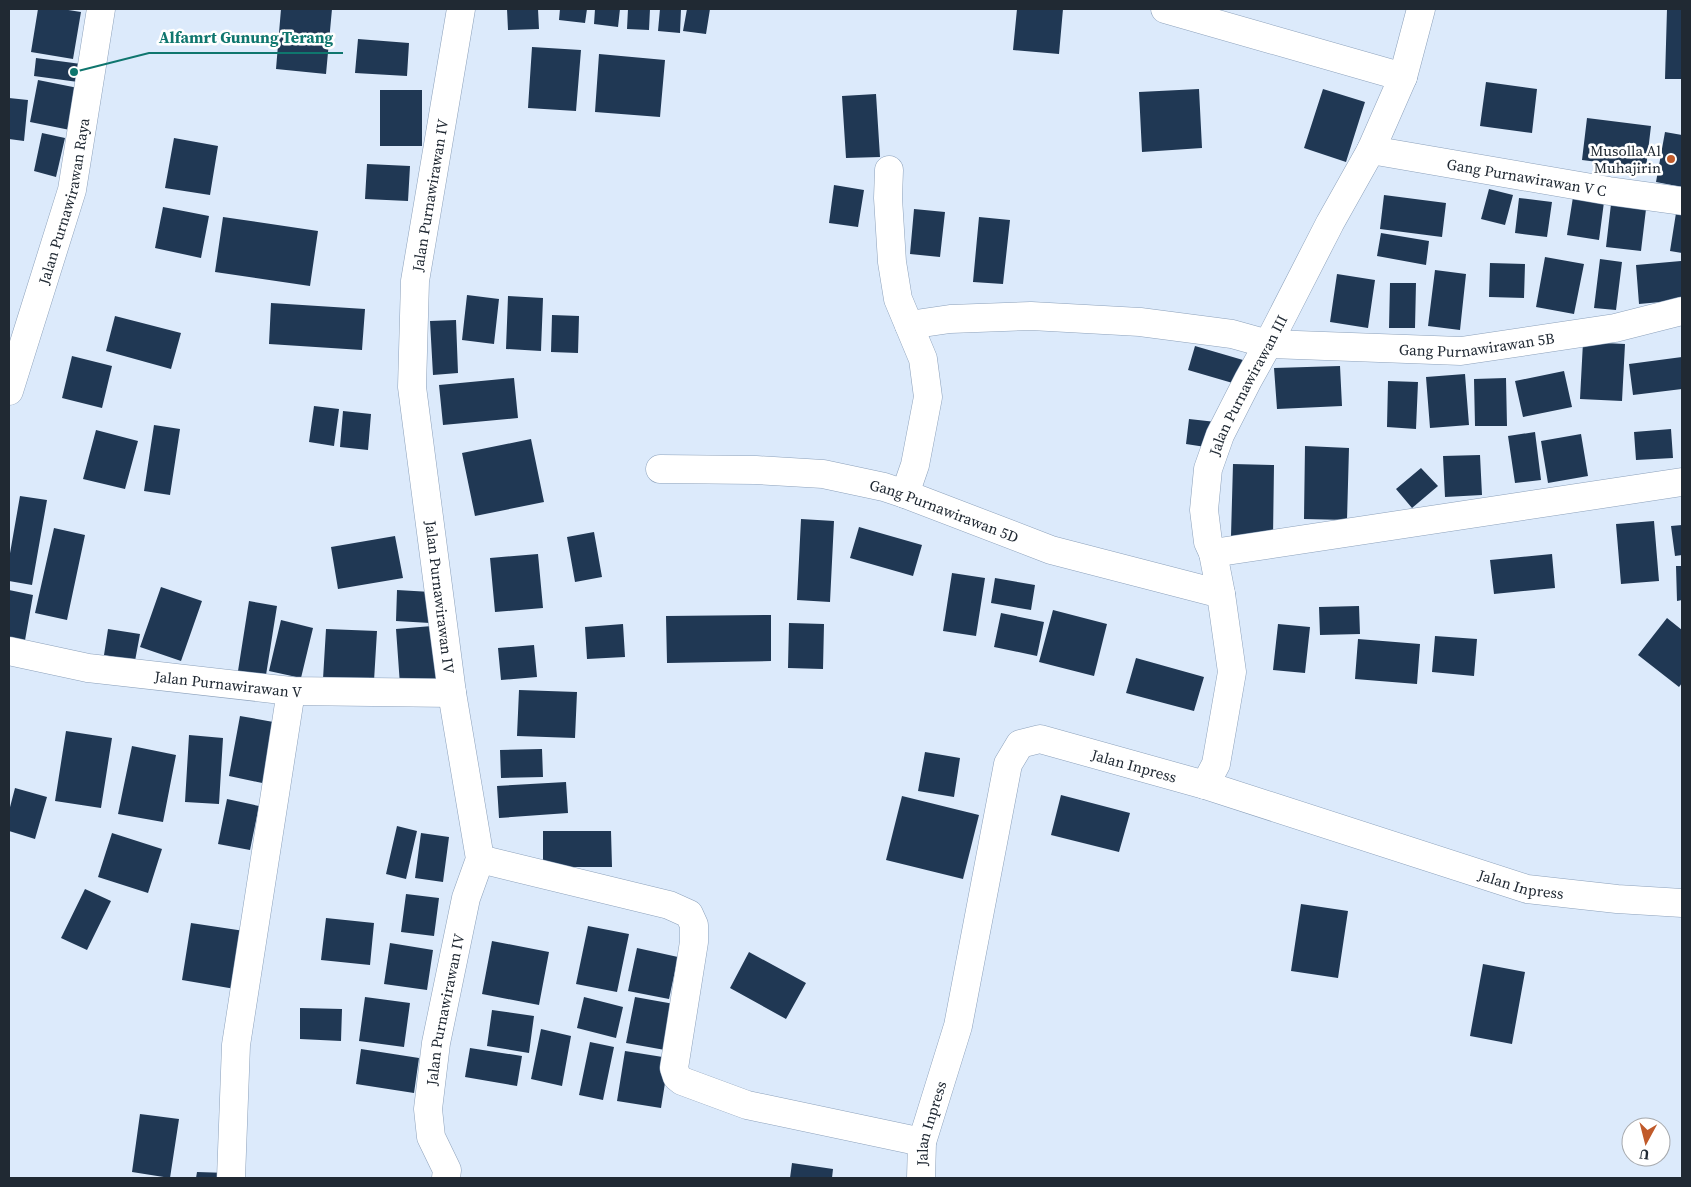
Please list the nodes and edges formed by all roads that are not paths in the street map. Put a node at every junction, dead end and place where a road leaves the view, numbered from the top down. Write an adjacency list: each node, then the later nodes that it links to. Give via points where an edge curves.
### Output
1 (101, 9): 12 (street, Jalan Purnawirawan Raya, via 72,190)
2 (461, 9): 20 (street, Jalan Purnawirawan IV, via 415,281 412,387)
3 (1165, 9): 5 (street)
4 (1421, 9): 5 (street, Jalan Purnawirawan III)
5 (1403, 77): 6 (street, Jalan Purnawirawan III)
6 (1370, 150): 8 (street, Gang Purnawirawan V C, via 1609,192); 11 (street, Jalan Purnawirawan III)
7 (889, 170): 10 (street, via 892,262 898,299)
8 (1682, 200)
9 (1682, 311): 11 (street, Gang Purnawirawan 5B, via 1615,328 1461,351)
10 (909, 324): 11 (street, Gang Purnawirawan 5B, via 1031,316 1140,322 1232,334); 15 (street, via 923,359 928,397 915,465)
11 (1268, 344): 16 (street, Jalan Purnawirawan III, via 1220,434 1208,469 1204,510 1208,542)
12 (9, 391)
13 (660, 469): 15 (street, Gang Purnawirawan 5D, via 823,474)
14 (1682, 482): 16 (street)
15 (905, 494): 17 (street, Gang Purnawirawan 5D, via 1051,550)
16 (1213, 553): 17 (street, Jalan Purnawirawan III)
17 (1221, 594): 21 (street, Jalan Purnawirawan III, via 1232,672 1216,764)
18 (9, 651): 19 (street, Jalan Purnawirawan V, via 88,668)
19 (291, 691): 20 (street, Jalan Purnawirawan V); 25 (street, via 236,1045)
20 (452, 693): 22 (street, Jalan Purnawirawan IV)
21 (1206, 785): 23 (street, Jalan Inpress, via 1527,889); 24 (street, Jalan Inpress, via 1040,739 1020,744 1008,764 958,1026)
22 (480, 860): 24 (street, via 669,905 689,914 694,925 694,942 674,1068 682,1081 747,1106); 26 (street, Jalan Purnawirawan IV, via 466,898 436,1043 428,1109 431,1137 447,1170)
23 (1682, 902)
24 (922, 1142): 27 (street, Jalan Inpress)
25 (231, 1178)
26 (446, 1178)
27 (920, 1178)

